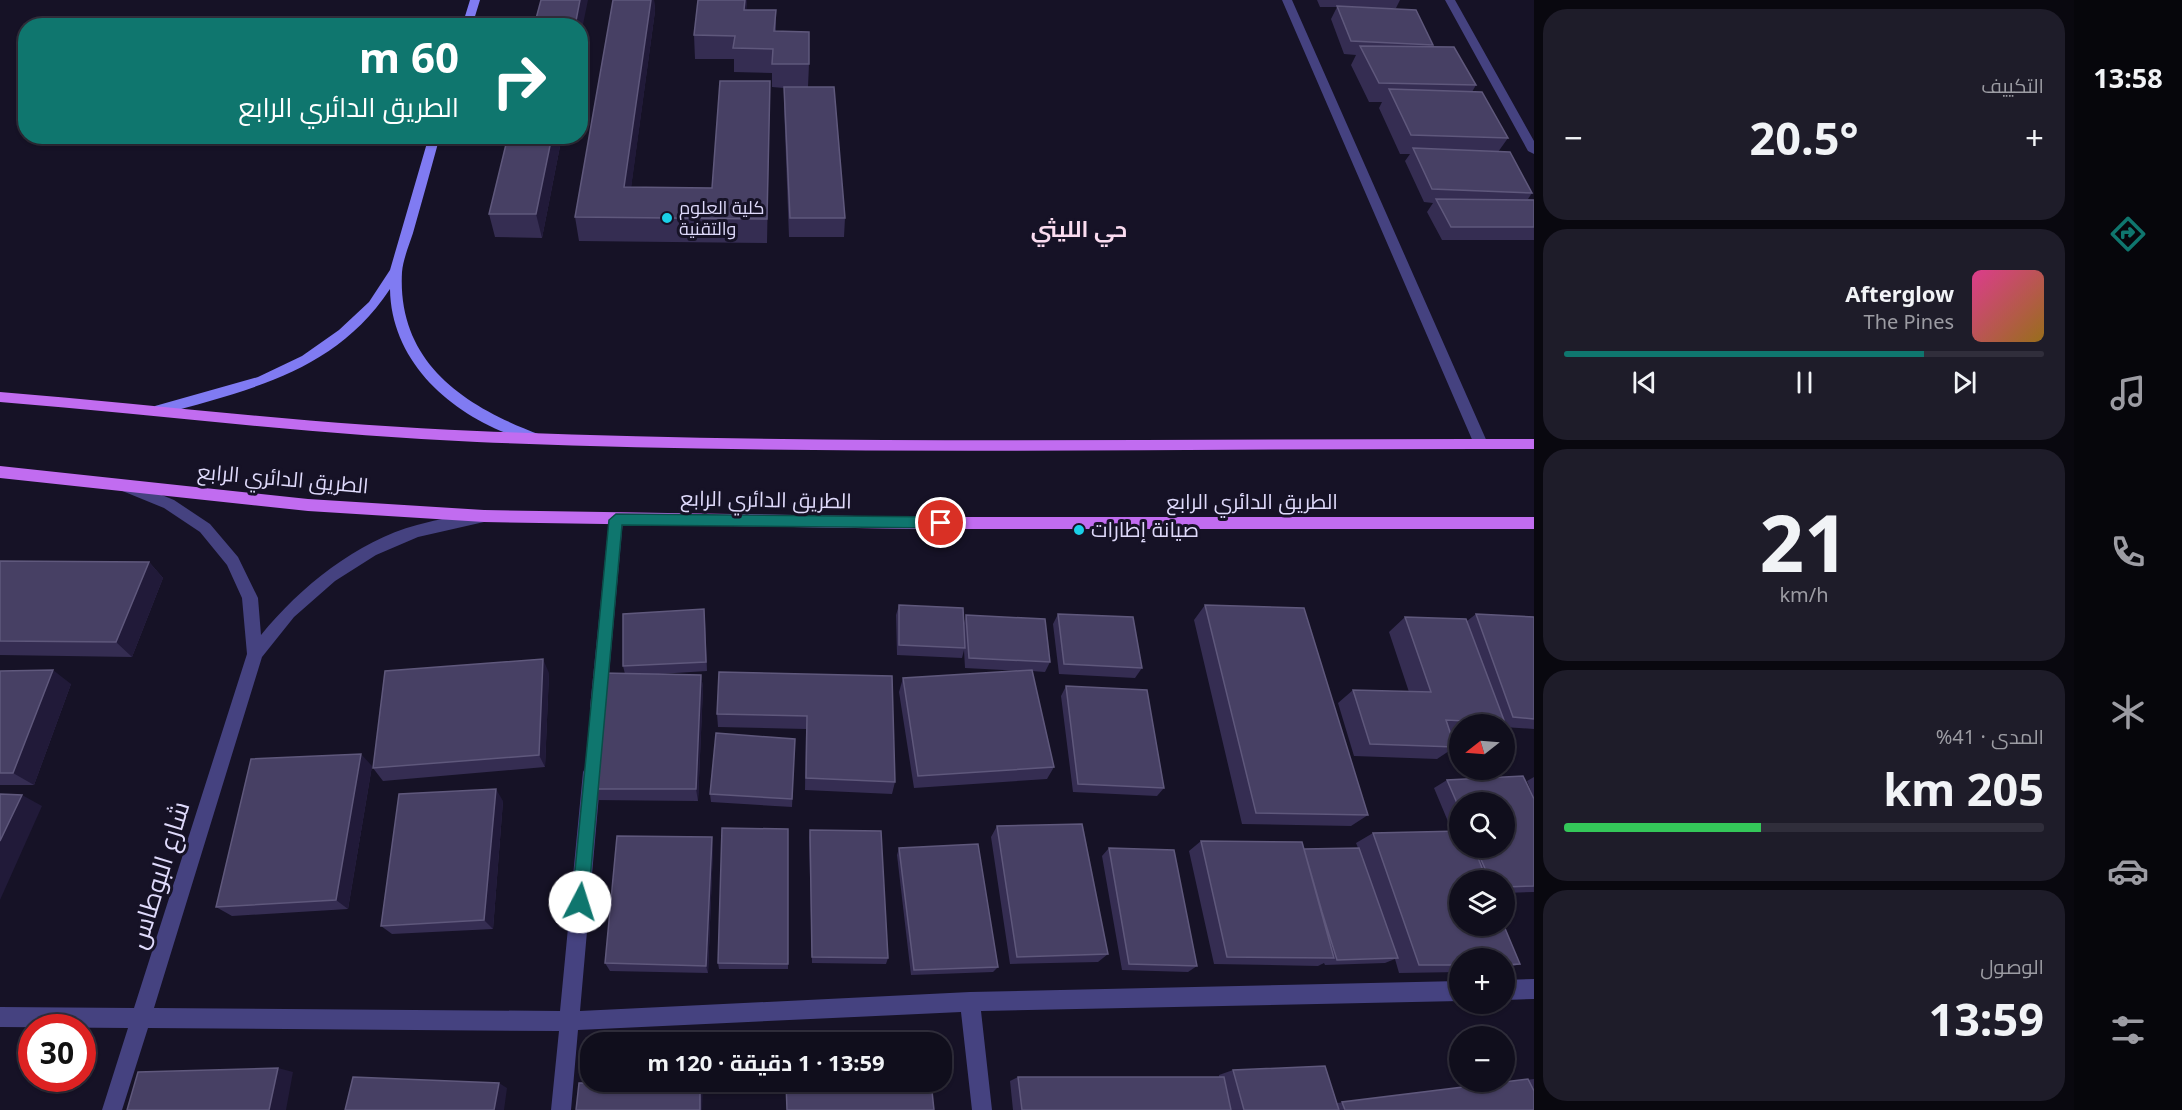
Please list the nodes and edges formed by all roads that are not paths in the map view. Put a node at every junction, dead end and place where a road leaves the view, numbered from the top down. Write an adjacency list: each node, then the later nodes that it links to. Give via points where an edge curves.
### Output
1 (469, 0): 2 (street)
2 (475, 0): 5 (street)
3 (1287, 0): 12 (street)
4 (1450, 0): 7 (street)
5 (469, 18)
6 (433, 144): 8 (street)
7 (1534, 151)
8 (396, 270): 10 (street, via 373,305 344,333 307,359 262,381); 11 (street, via 398,314 408,342 424,368 453,397 489,420)
9 (0, 397): 10 (main road)
10 (160, 410): 11 (main road, via 339,429)
11 (536, 439): 12 (main road, via 903,446)
12 (1480, 444): 13 (main road)
13 (1534, 444)
14 (0, 472): 15 (main road, الطريق الدائري الرابع)
15 (120, 484): 16 (main road, الطريق الدائري الرابع, via 308,504); 19 (street, via 169,504 205,528 233,561 250,598)
16 (484, 516): 17 (main road, الطريق الدائري الرابع); 19 (street, via 416,531 371,551 330,576 289,612)
17 (616, 520): 18 (main road, الطريق الدائري الرابع); 20 (street)
18 (1534, 523)
19 (255, 654): 27 (street, شارع البوطاس)
20 (597, 723)
21 (594, 758): 28 (street)
22 (1534, 989): 23 (street)
23 (1515, 990)
24 (1449, 991): 25 (street)
25 (970, 1002): 28 (street); 31 (street)
26 (0, 1017): 27 (street)
27 (142, 1018): 28 (street); 29 (street, شارع البوطاس)
28 (569, 1021): 30 (street)
29 (112, 1110)
30 (561, 1110)
31 (982, 1110)

